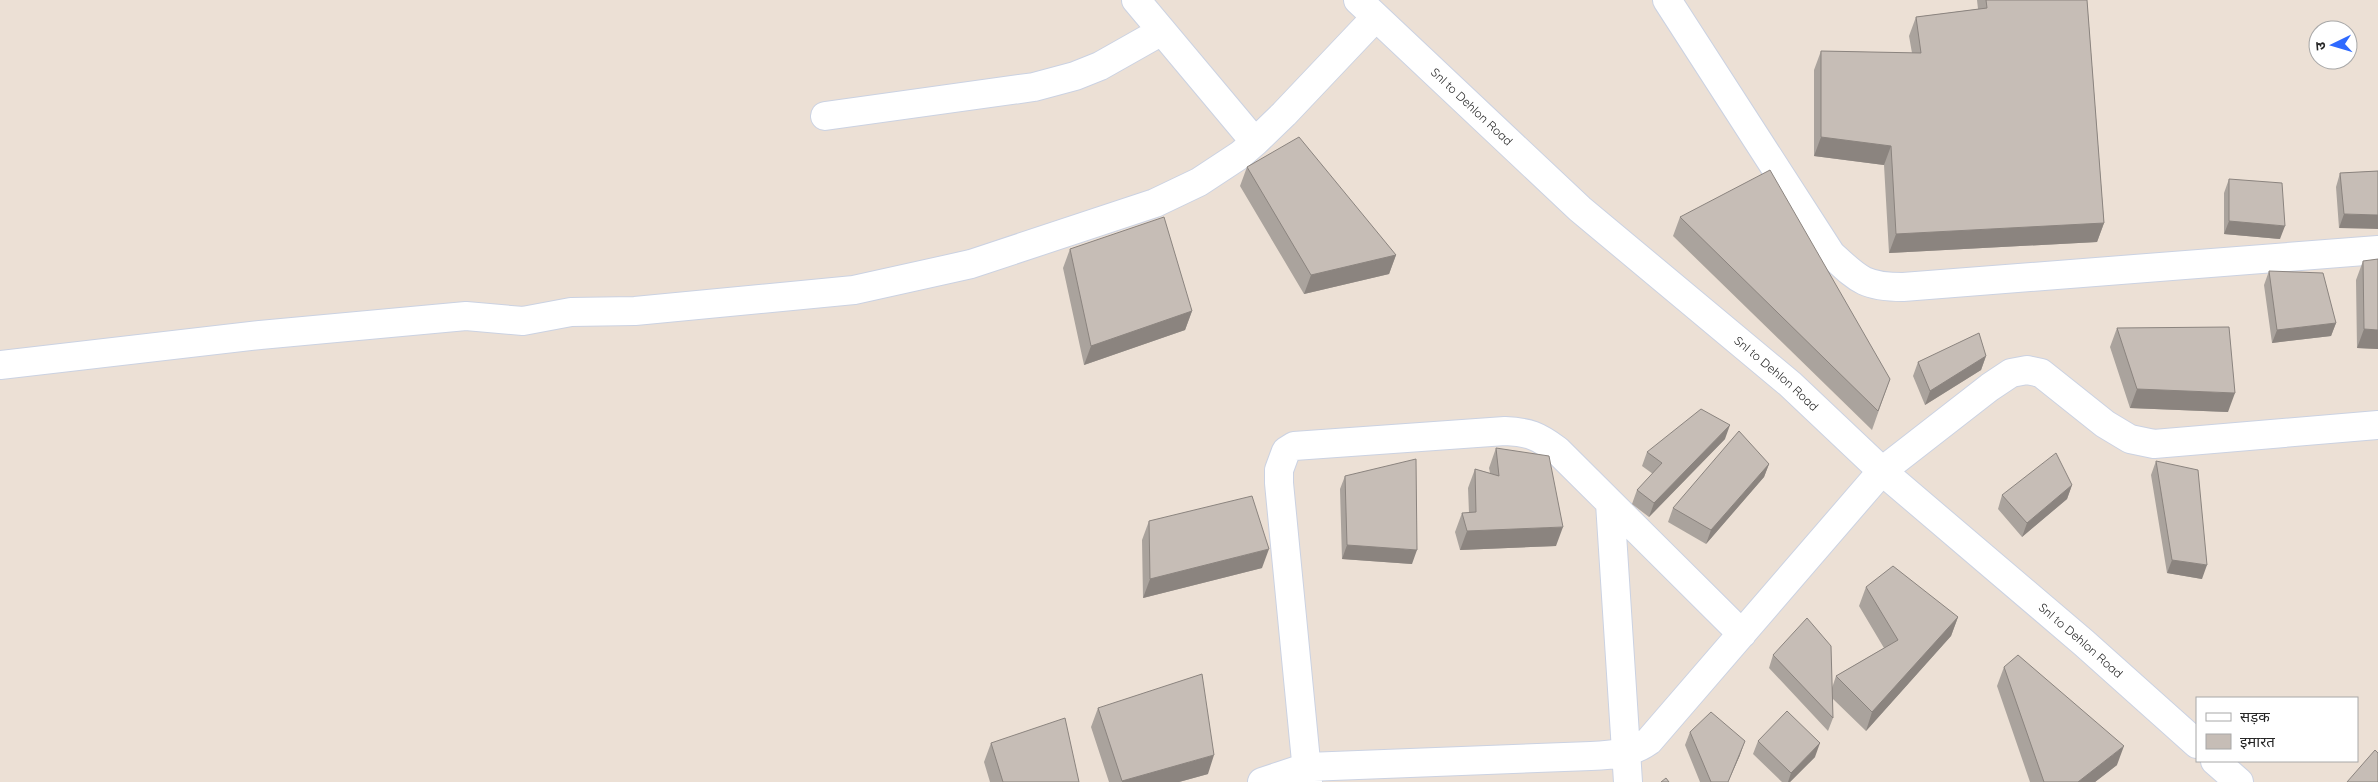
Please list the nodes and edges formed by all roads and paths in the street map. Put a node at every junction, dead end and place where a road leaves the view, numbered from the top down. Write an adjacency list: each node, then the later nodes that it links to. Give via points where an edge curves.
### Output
1 (1136, 0): 4 (street)
2 (1667, 0): 7 (street, via 1831,254 1858,280 1880,287 1903,287)
3 (1367, 9): 6 (street, via 1284,114); 10 (street, Snl to Dehlon Road, via 1580,209 1790,384)
4 (1162, 31): 5 (street, via 1100,66 1034,87); 6 (street)
5 (825, 116)
6 (1255, 142): 8 (street, via 1199,182 1155,203 971,264 854,290 635,311 571,312 523,321 466,316 260,335)
7 (2378, 250)
8 (0, 365)
9 (2378, 424): 10 (street, via 2154,444 2130,439 2105,424 2041,373 2027,370 2011,373 1990,387)
10 (1882, 471): 12 (street); 13 (street, Snl to Dehlon Road)
11 (1610, 503): 12 (street); 14 (street); 16 (street, via 1557,450 1539,437 1525,432 1316,443 1294,446 1286,451 1279,470 1279,483)
12 (1742, 634): 14 (street, via 1649,741)
13 (2196, 743)
14 (1626, 753): 16 (street); 18 (street)
15 (2216, 762): 19 (street)
16 (1308, 775): 17 (street)
17 (1262, 782)
18 (1628, 782)
19 (2239, 782)

